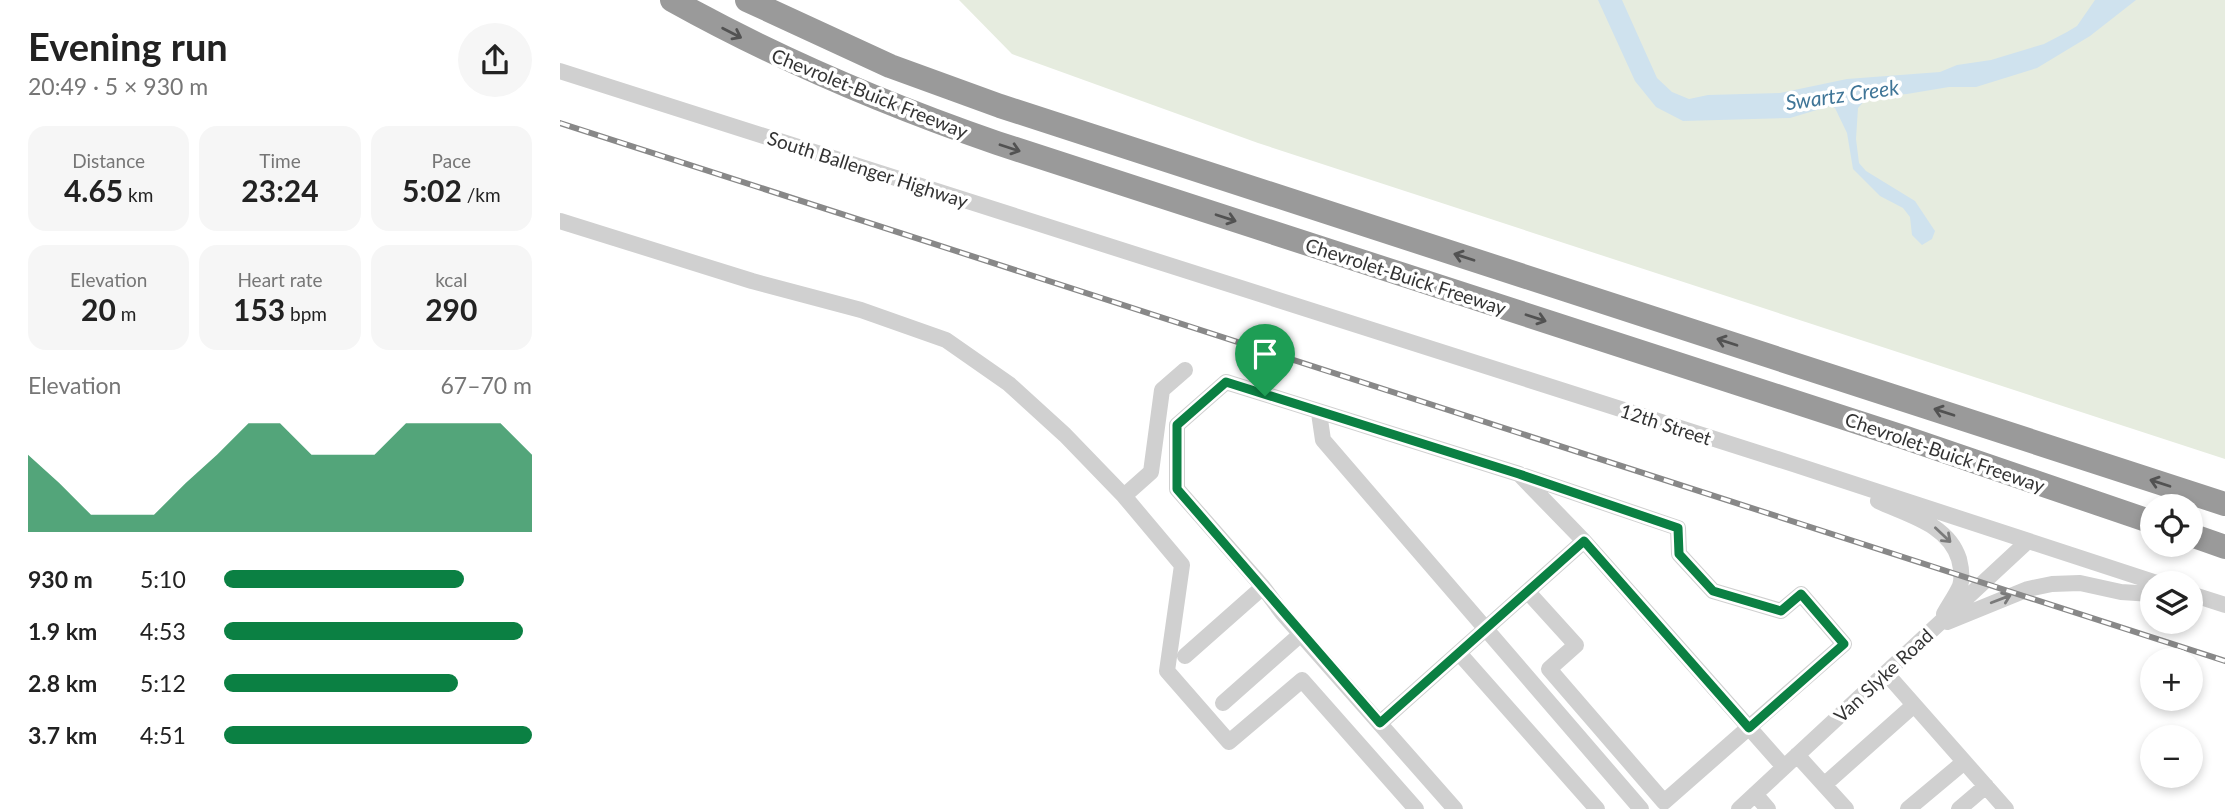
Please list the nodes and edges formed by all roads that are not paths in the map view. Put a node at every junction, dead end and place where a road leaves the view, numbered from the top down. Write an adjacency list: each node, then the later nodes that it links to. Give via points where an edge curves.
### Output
1 (672, 0): 12 (highway, Chevrolet-Buick Freeway, one-way to 12, via 774,54 926,119)
2 (747, 0): 11 (highway, Chevrolet-Buick Freeway, one-way to 2, via 1000,106 890,66)
3 (560, 71): 5 (street, South Ballenger Highway)
4 (560, 221): 10 (street, via 861,310 946,340 1009,384)
5 (1175, 267): 8 (street, 12th Street)
6 (1185, 370): 10 (street, via 1162,390 1151,472)
7 (1319, 413): 9 (street); 18 (street, via 1226,382 1177,425 1177,489); 24 (street, via 1323,440)
8 (1793, 464): 15 (street, 12th Street); 23 (street, one-way to 23, via 1932,525 1945,535 1955,547 1962,576)
9 (1519, 474): 14 (street); 32 (street, via 1678,528 1679,554 1713,591 1781,611 1801,594 1844,644)
10 (1124, 496): 39 (street, via 1182,565 1167,671 1229,741 1302,680)
11 (2225, 504)
12 (2140, 518)
13 (2203, 539): 16 (highway)
14 (1584, 541): 19 (street); 32 (street)
15 (2028, 541): 17 (street, 12th Street); 23 (street, Van Slyke Road)
16 (2225, 547)
17 (2140, 577)
18 (1263, 587): 25 (street); 27 (street)
19 (1528, 592): 24 (street); 32 (street, via 1576,645 1549,669 1664,802)
20 (2140, 593): 23 (street, one-way to 20, via 2052,584 2080,583)
21 (2203, 598): 22 (street)
22 (2225, 605)
23 (1938, 625): 28 (street, Van Slyke Road)
24 (1486, 629): 26 (street); 42 (street)
25 (1301, 634): 29 (street); 31 (street)
26 (1459, 653): 31 (street); 41 (street)
27 (1185, 656)
28 (1886, 673): 30 (street); 33 (street, Van Slyke Road)
29 (1223, 703)
30 (1914, 705): 34 (street); 36 (street)
31 (1380, 723): 40 (street)
32 (1749, 728): 35 (street)
33 (1797, 755): 35 (street, Van Slyke Road); 36 (street)
34 (1964, 762): 37 (street); 46 (street)
35 (1784, 767): 38 (street, Van Slyke Road)
36 (1824, 785): 45 (street)
37 (1986, 786): 47 (street); 48 (street)
38 (1755, 794): 43 (street, Van Slyke Road); 44 (street)
39 (1416, 809)
40 (1455, 809)
41 (1597, 809)
42 (1641, 809)
43 (1739, 809)
44 (1768, 809)
45 (1846, 809)
46 (1908, 809)
47 (1959, 809)
48 (2006, 809)

